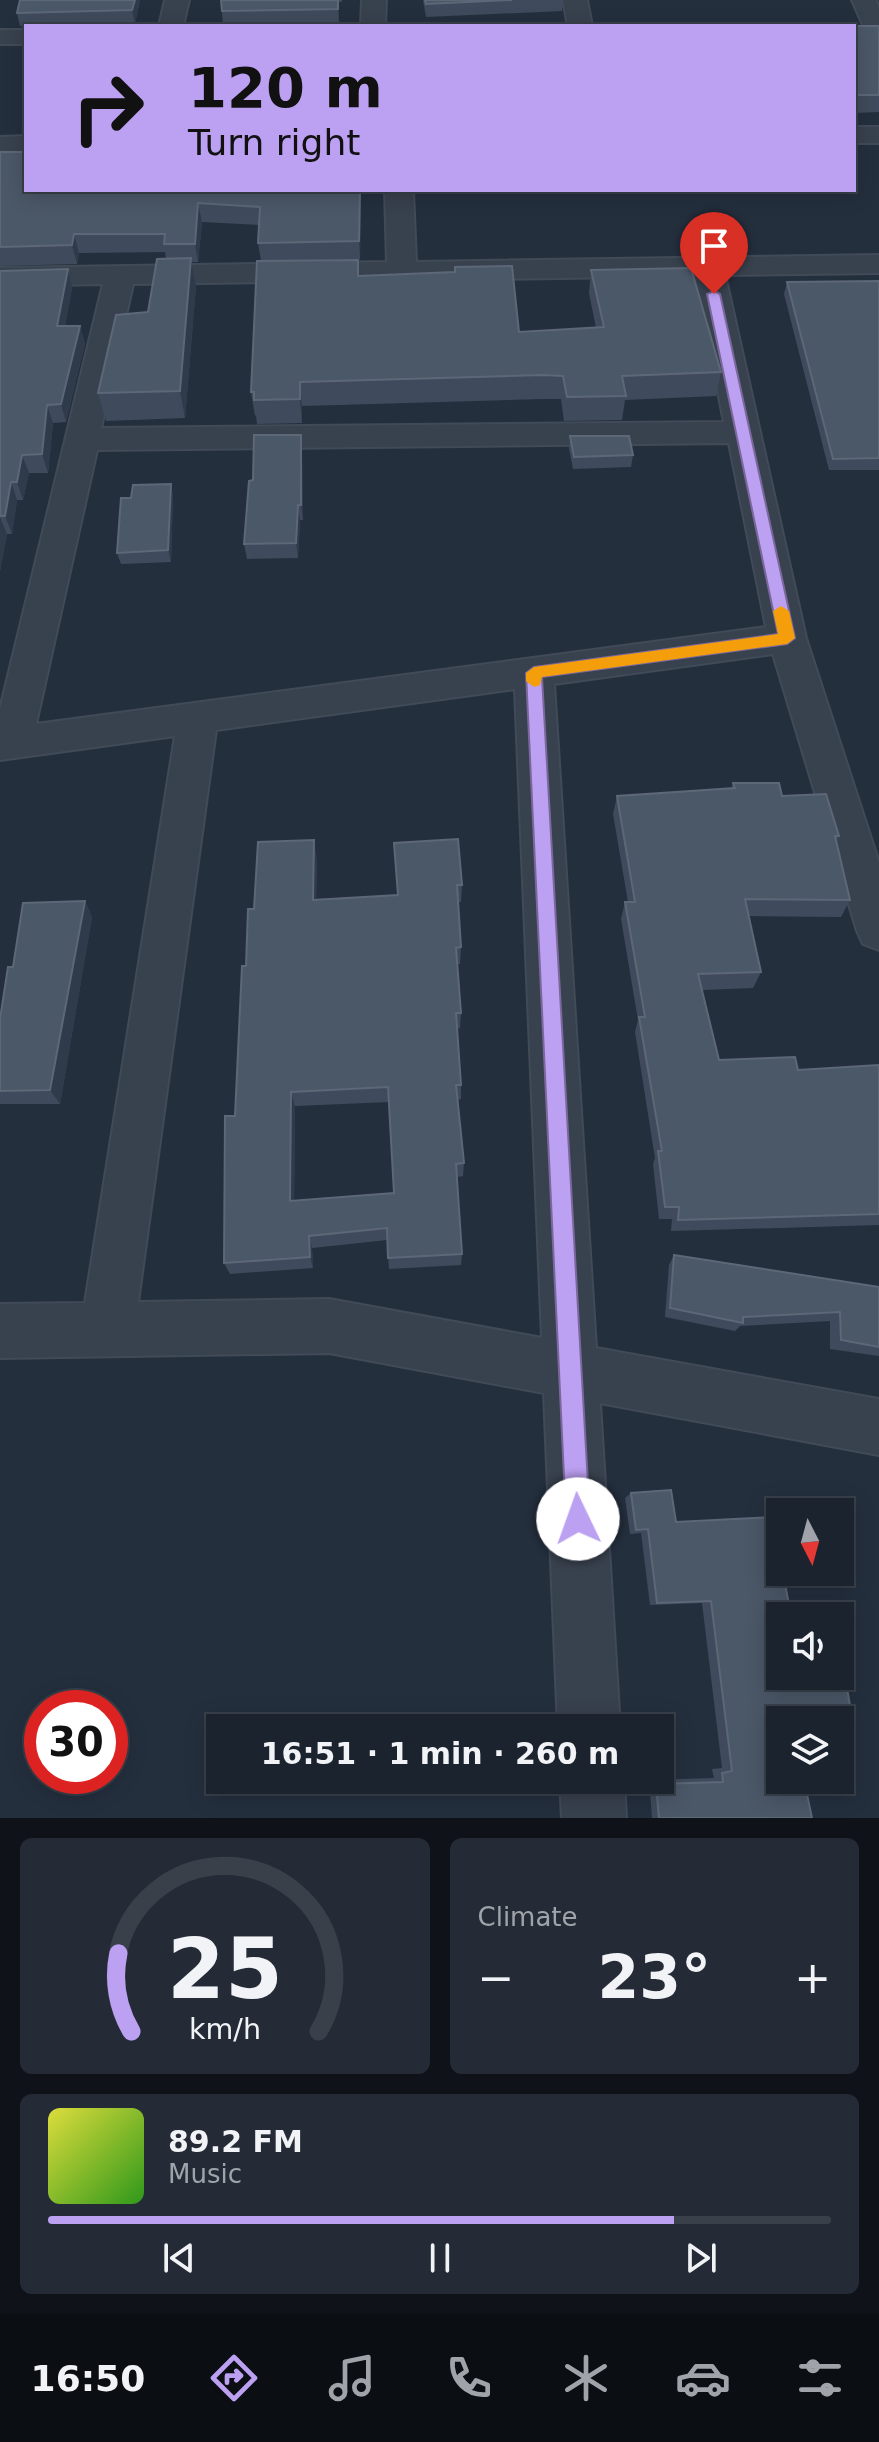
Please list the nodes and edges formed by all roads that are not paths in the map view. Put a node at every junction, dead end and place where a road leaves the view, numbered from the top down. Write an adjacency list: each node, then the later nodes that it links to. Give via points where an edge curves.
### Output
1 (177, 0): 5 (street)
2 (374, 0): 6 (street)
3 (575, 0): 7 (street)
4 (864, 0): 8 (street)
5 (171, 24)
6 (373, 24)
7 (580, 24)
8 (869, 27)
9 (0, 37): 10 (street)
10 (24, 37)
11 (856, 135): 12 (street)
12 (879, 135)
13 (24, 144): 14 (street)
14 (0, 145)
15 (399, 192): 18 (street)
16 (879, 264): 17 (street)
17 (708, 267): 18 (street); 21 (street)
18 (402, 272): 19 (street)
19 (120, 276): 20 (street); 22 (street)
20 (0, 277)
21 (743, 432): 22 (street); 23 (street)
22 (82, 439): 26 (street)
23 (787, 638): 24 (street); 27 (street)
24 (534, 673): 25 (street); 30 (street)
25 (198, 717): 26 (street); 28 (street)
26 (6, 743)
27 (879, 931)
28 (108, 1329): 29 (street); 30 (street, via 329,1326)
29 (0, 1331)
30 (570, 1370): 31 (street); 32 (street)
31 (879, 1427)
32 (588, 1714)
33 (593, 1794): 34 (street)
34 (594, 1818)

